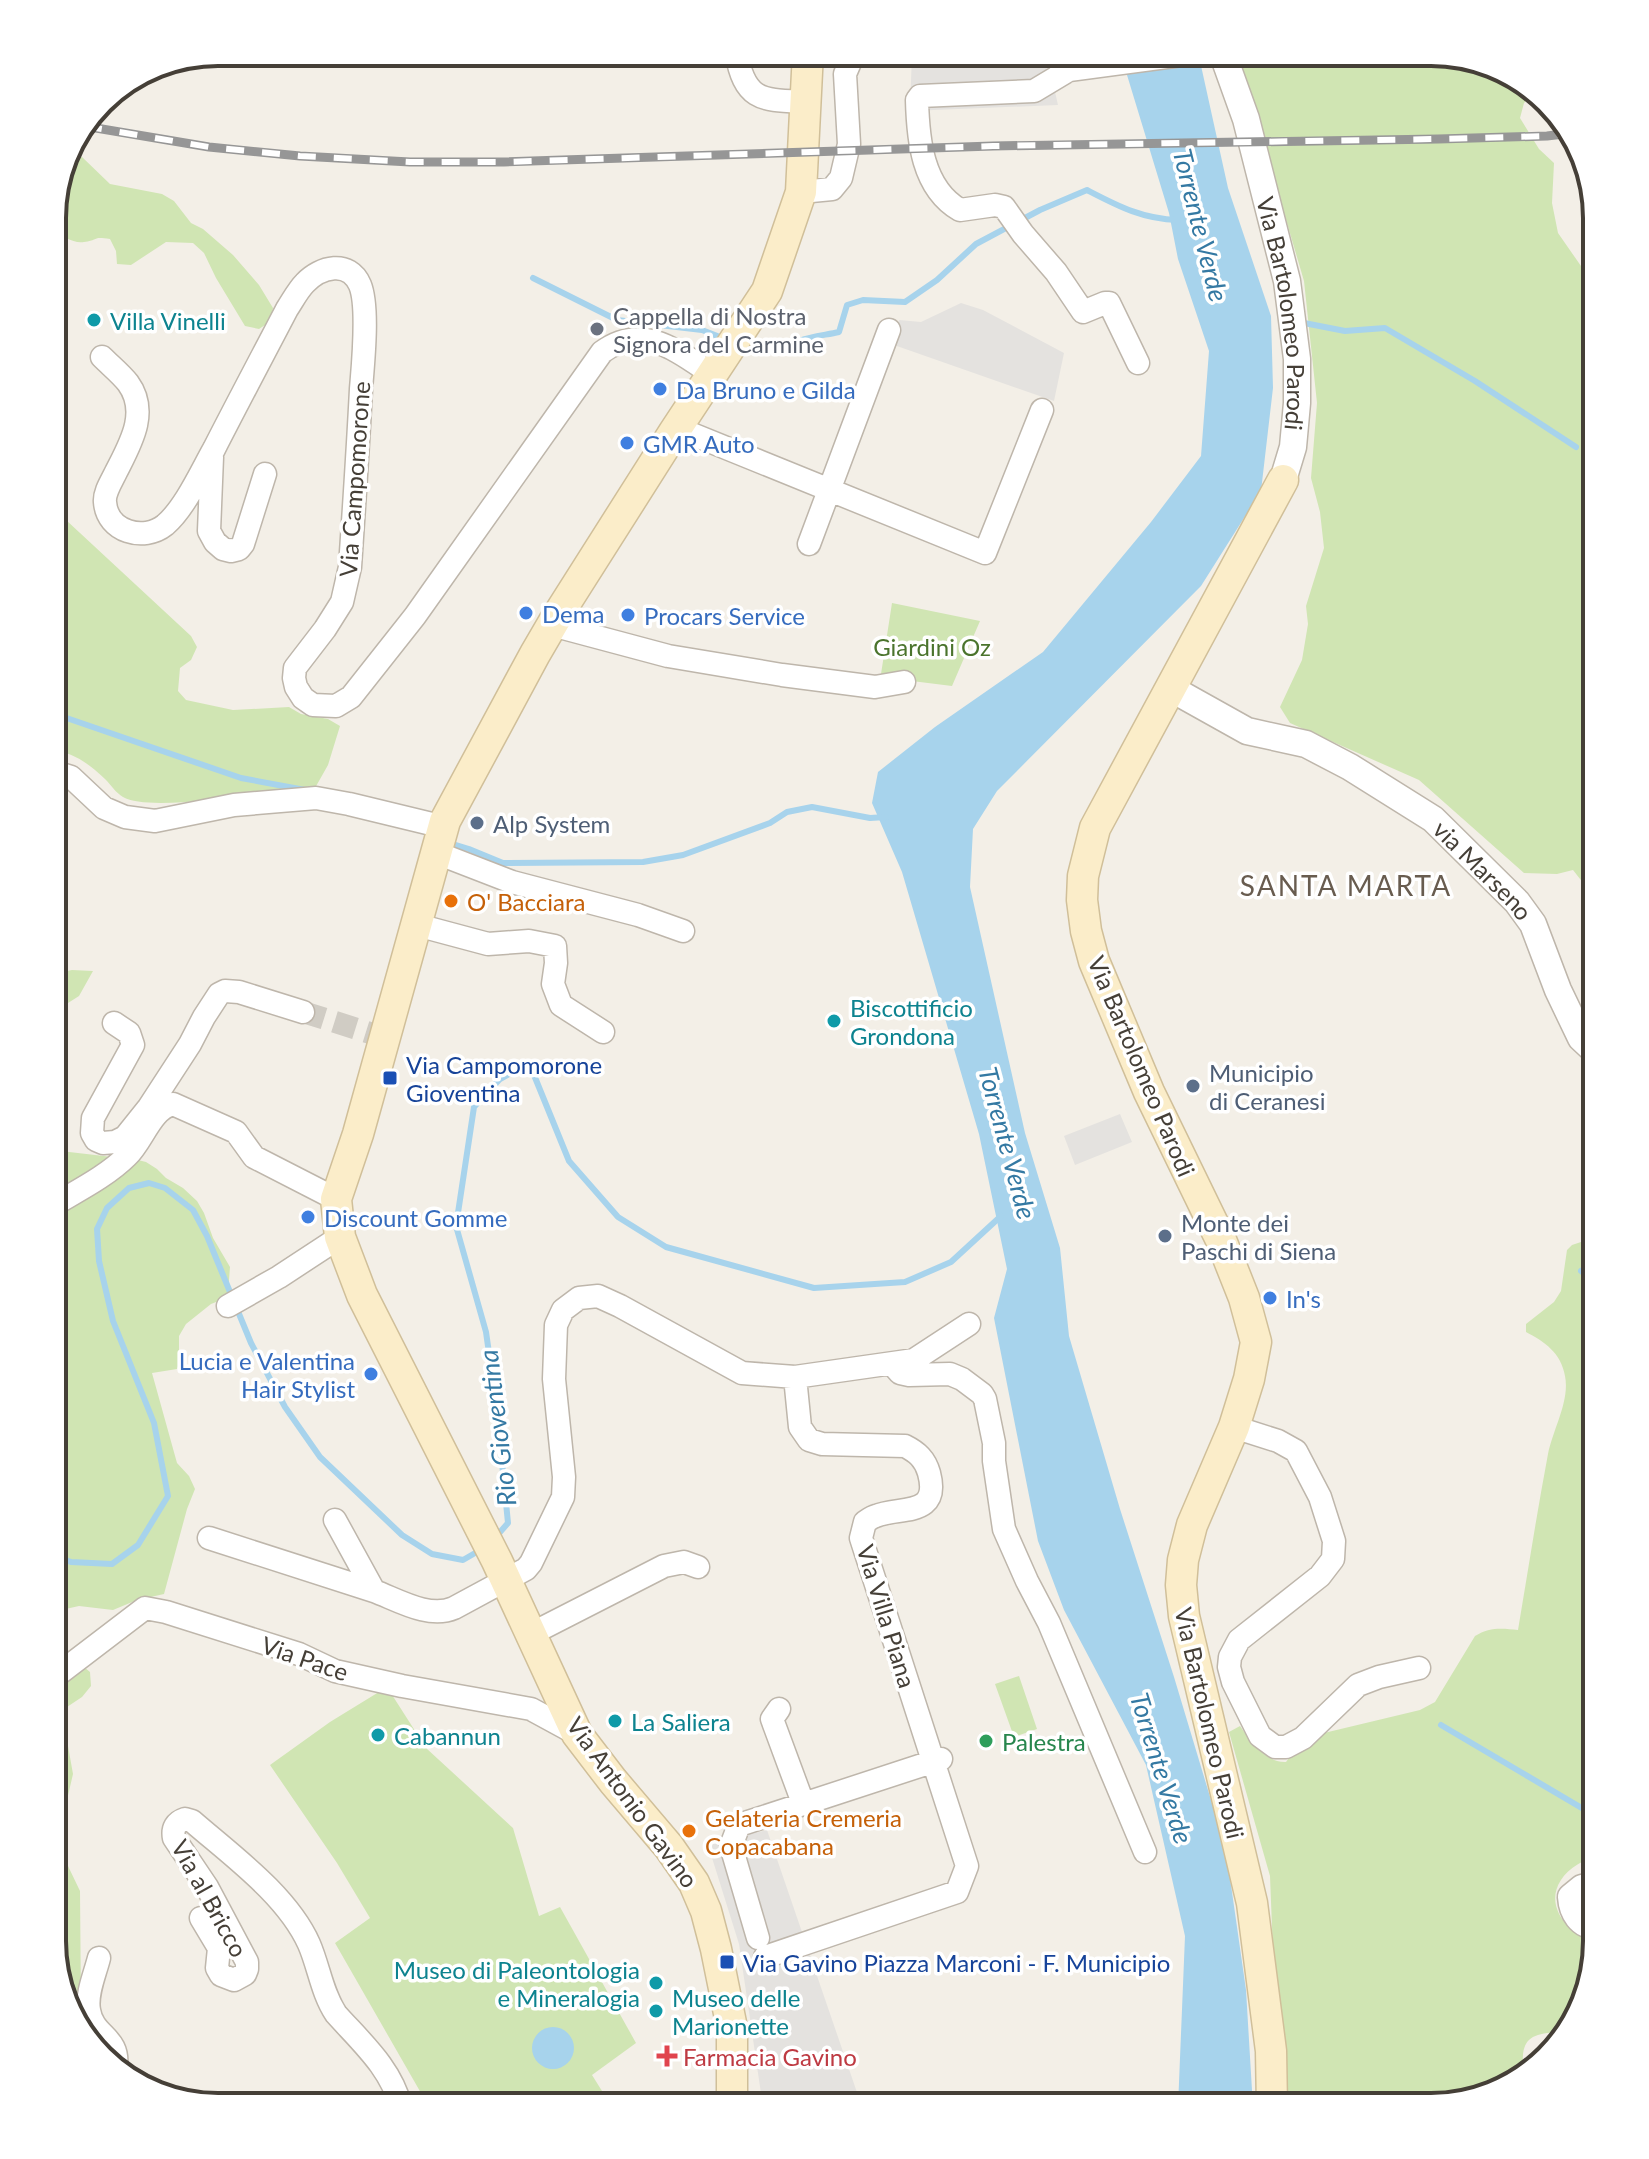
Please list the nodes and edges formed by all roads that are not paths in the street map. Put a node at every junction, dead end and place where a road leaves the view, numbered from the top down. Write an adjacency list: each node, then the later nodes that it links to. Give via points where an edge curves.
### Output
1 (739, 66): 6 (street, via 753,93 770,101)
2 (807, 66): 6 (main road)
3 (848, 66): 7 (street, via 849,144 841,178 832,189)
4 (1071, 66): 11 (street, via 1034,91 920,96 922,148 939,194 960,210 1004,207 1083,312 1109,303)
5 (1227, 66): 16 (street, Via Bartolomeo Parodi, via 1246,119 1287,281 1297,403)
6 (806, 102): 7 (main road)
7 (801, 192): 9 (main road, via 767,291)
8 (889, 330): 17 (street)
9 (726, 353): 13 (main road); 14 (street, Via Campomorone, via 645,339 624,340 602,352 415,616 351,697 336,706 309,702 294,678 295,668 342,602 350,567 364,340 362,295 350,271 327,268 302,285)
10 (102, 357): 14 (street, Via Campomorone, via 133,392 138,422 105,502 121,528 150,534 162,528)
11 (1138, 363)
12 (1042, 410): 17 (street, via 985,553)
13 (677, 428): 17 (street); 19 (main road)
14 (212, 452): 15 (street, Via Campomorone, via 209,531 223,549 243,544)
15 (265, 474)
16 (1283, 480): 21 (main road, Via Bartolomeo Parodi)
17 (829, 490): 18 (street)
18 (809, 544)
19 (552, 625): 20 (street, via 668,656 782,675 875,687); 23 (main road)
20 (904, 682)
21 (1170, 688): 29 (street, via Marseno, via 1247,731 1306,744 1433,819 1533,924); 37 (main road, Via Bartolomeo Parodi, via 1095,828 1082,900 1104,987 1221,1240 1253,1327 1256,1342 1249,1379)
22 (66, 775): 23 (street, via 104,808 125,817 155,821 234,805 316,798 349,804)
23 (441, 840): 24 (main road); 25 (street, via 512,882)
24 (417, 925): 28 (street, via 488,944 529,941 555,946 553,984 561,1005); 31 (main road, via 378,1036 358,1134)
25 (683, 931)
26 (303, 1012): 27 (street, via 239,992 219,994 149,1107 125,1137 103,1143 92,1133 93,1118 133,1045 129,1033)
27 (114, 1023)
28 (603, 1032)
29 (1583, 1040)
30 (66, 1197): 31 (street, via 128,1156 158,1113 173,1104 236,1132 254,1157)
31 (336, 1199): 32 (main road)
32 (340, 1237): 33 (street); 41 (main road, Via Antonio Gavino, via 362,1295)
33 (228, 1306)
34 (969, 1324): 35 (street, via 914,1360)
35 (891, 1363): 36 (street); 50 (street, via 909,1375 957,1375 982,1394 1004,1529)
36 (795, 1377): 41 (street, via 742,1373 620,1306 598,1296 579,1298 563,1310 556,1325 554,1379 563,1497 531,1563 518,1575); 48 (street, Via Villa Piana, via 800,1427 809,1440 905,1446 924,1461 931,1485 928,1497 910,1511 865,1522 861,1538)
37 (1234, 1427): 45 (street, via 1296,1451 1320,1497 1334,1541 1333,1559 1320,1576 1239,1640 1230,1657 1233,1682 1260,1736 1275,1747 1286,1747 1303,1738 1358,1685); 58 (main road, Via Bartolomeo Parodi, via 1192,1525 1181,1585 1252,1903)
38 (335, 1520): 42 (street)
39 (209, 1538): 42 (street)
40 (698, 1567): 43 (street, via 684,1562 664,1566)
41 (502, 1571): 42 (street, via 444,1613); 43 (main road, Via Antonio Gavino)
42 (374, 1591)
43 (531, 1634): 47 (main road, Via Antonio Gavino)
44 (66, 1668): 47 (street, Via Pace, via 145,1608 299,1654 335,1671 531,1709)
45 (1419, 1668)
46 (779, 1709): 49 (street, via 772,1719)
47 (577, 1734): 57 (main road, Via Antonio Gavino, via 694,1883 716,1949 732,2028)
48 (937, 1760): 49 (street); 49 (street, via 967,1866 957,1892 805,1942 762,1948 731,1846 739,1825)
49 (803, 1803)
50 (1145, 1852)
51 (1583, 1888): 53 (street, via 1571,1902)
52 (201, 1918): 56 (street, Via al Bricco, via 219,1948 221,1975 234,1980 245,1974 247,1962 174,1838 175,1825 185,1819 239,1861 294,1919 309,1944 329,2004 383,2066)
53 (1583, 1922)
54 (99, 1958): 55 (street, via 89,2012)
55 (116, 2054)
56 (397, 2093)
57 (732, 2093)
58 (1272, 2093)

